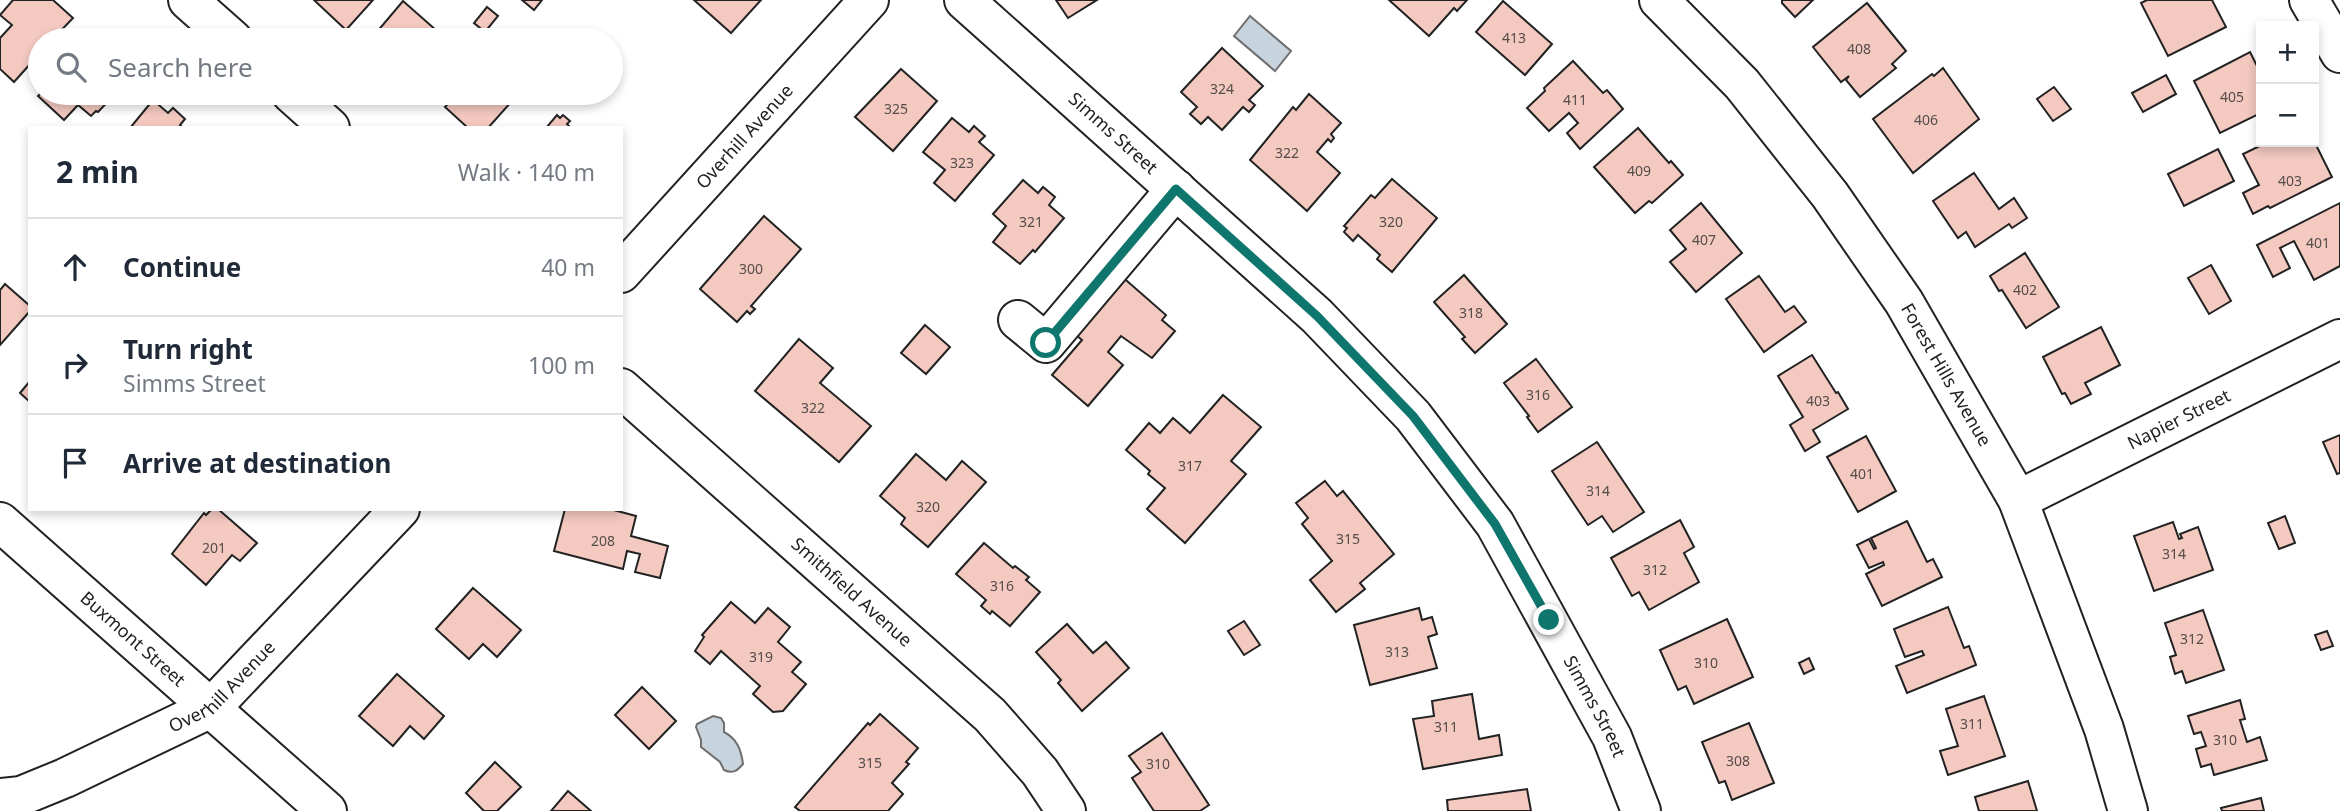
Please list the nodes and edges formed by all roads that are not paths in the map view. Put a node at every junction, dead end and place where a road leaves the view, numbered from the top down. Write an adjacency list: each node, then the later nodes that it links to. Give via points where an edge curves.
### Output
1 (188, 0): 6 (street)
2 (869, 0): 11 (street, Overhill Avenue)
3 (964, 0): 10 (street, Simms Street)
4 (1659, 0): 15 (street, Forest Hills Avenue, via 1742,84 1830,195 1904,302)
5 (2309, 0): 7 (street)
6 (220, 28)
7 (2340, 53)
8 (304, 105): 9 (street)
9 (328, 126)
10 (1176, 189): 12 (street, via 1046,343); 22 (street, Simms Street, via 1317,316 1413,416 1495,524 1612,737)
11 (623, 271)
12 (1018, 320)
13 (2340, 339): 15 (street, Napier Street)
14 (623, 390): 21 (street, Smithfield Avenue, via 990,715 1040,772)
15 (2018, 500): 23 (street, Forest Hills Avenue, via 2104,729)
16 (398, 511): 18 (street, Overhill Avenue)
17 (0, 522): 18 (street, Buxmont Street)
18 (211, 708): 19 (street, Overhill Avenue, via 65,778 21,796); 20 (street, Buxmont Street)
19 (0, 798)
20 (327, 811)
21 (1066, 811)
22 (1641, 811)
23 (2128, 811)

